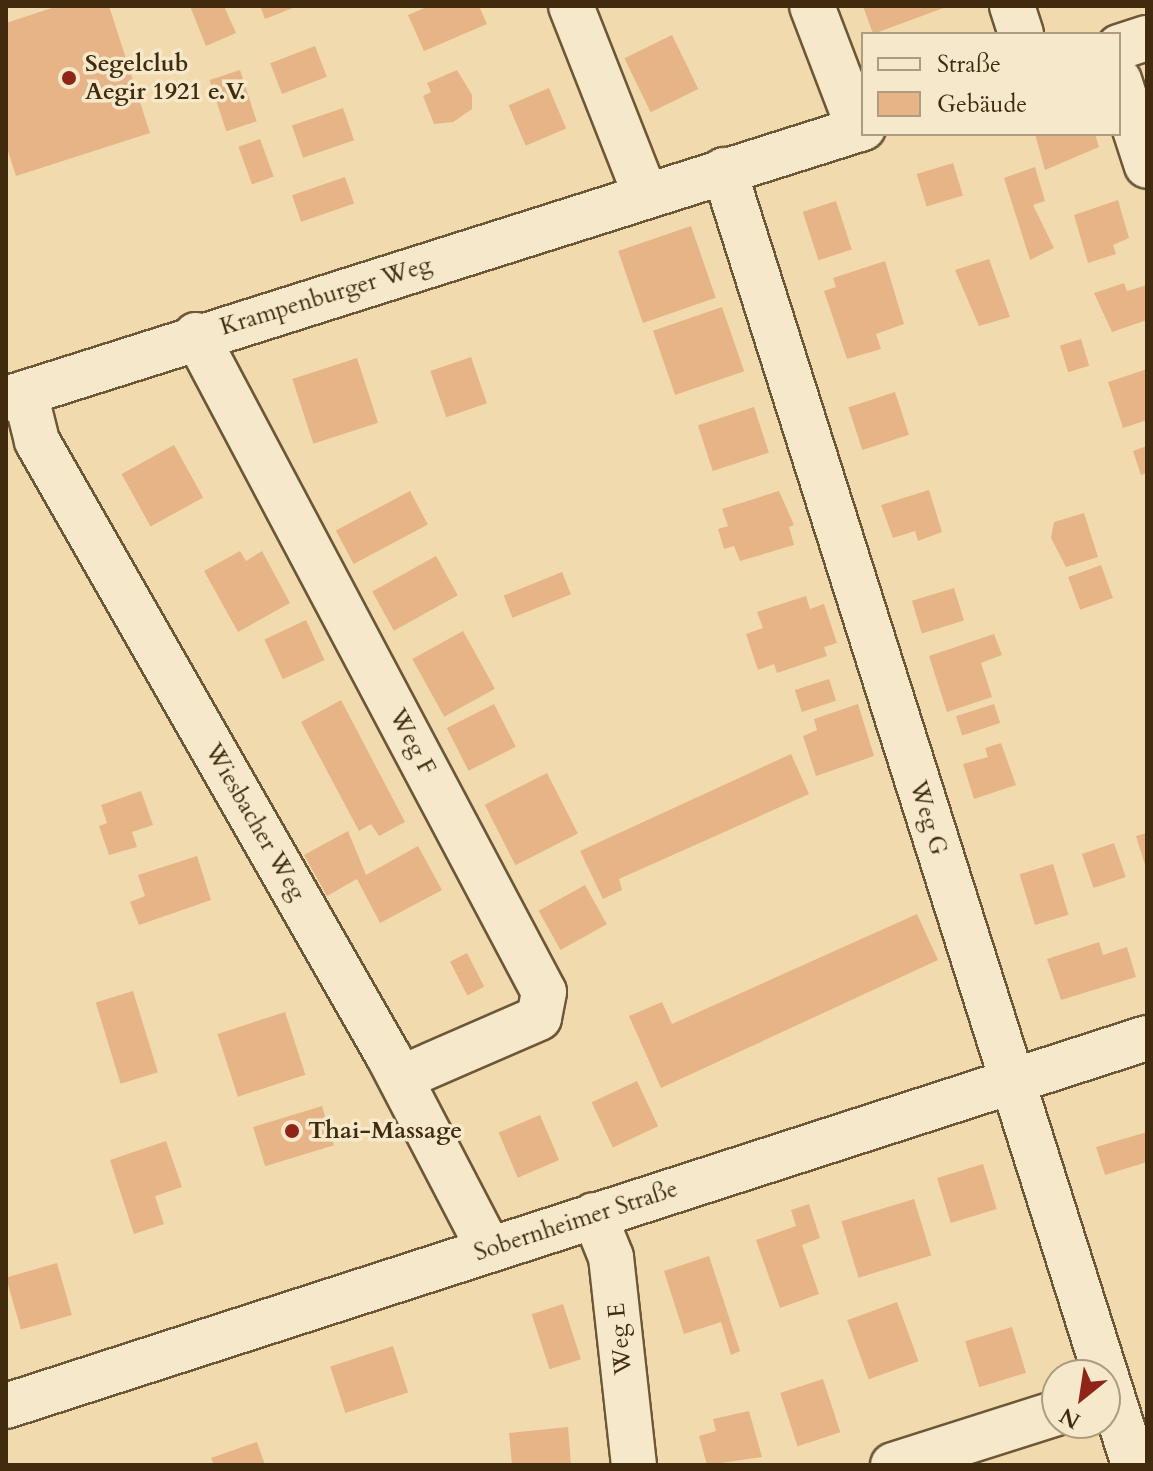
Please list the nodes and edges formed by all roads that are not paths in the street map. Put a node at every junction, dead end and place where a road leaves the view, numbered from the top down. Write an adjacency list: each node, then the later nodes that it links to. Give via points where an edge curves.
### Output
1 (571, 6): 11 (street)
2 (812, 6): 8 (street, Krampenburger Weg)
3 (1012, 6): 4 (street)
4 (1020, 32)
5 (1147, 38): 6 (street)
6 (1121, 46)
7 (1121, 86): 9 (street)
8 (861, 129): 10 (street, Krampenburger Weg)
9 (1147, 166)
10 (724, 170): 11 (street, Krampenburger Weg); 16 (street, Weg G)
11 (646, 196): 12 (street, Krampenburger Weg)
12 (196, 335): 13 (street, Krampenburger Weg); 15 (street, Weg F, via 544,992 539,1018)
13 (15, 396): 15 (street, Wiesbacher Weg)
14 (1147, 1038): 16 (street, Sobernheimer Straße)
15 (401, 1078): 18 (street, Wiesbacher Weg)
16 (1011, 1083): 17 (street, Sobernheimer Straße); 19 (street, Weg G)
17 (594, 1215): 18 (street, Sobernheimer Straße); 23 (street, Weg E, via 611,1257)
18 (489, 1249): 21 (street, Sobernheimer Straße)
19 (1109, 1359)
20 (1121, 1392): 25 (street, Weg G)
21 (6, 1406)
22 (1041, 1418): 24 (street)
23 (634, 1465)
24 (893, 1465)
25 (1134, 1465)

